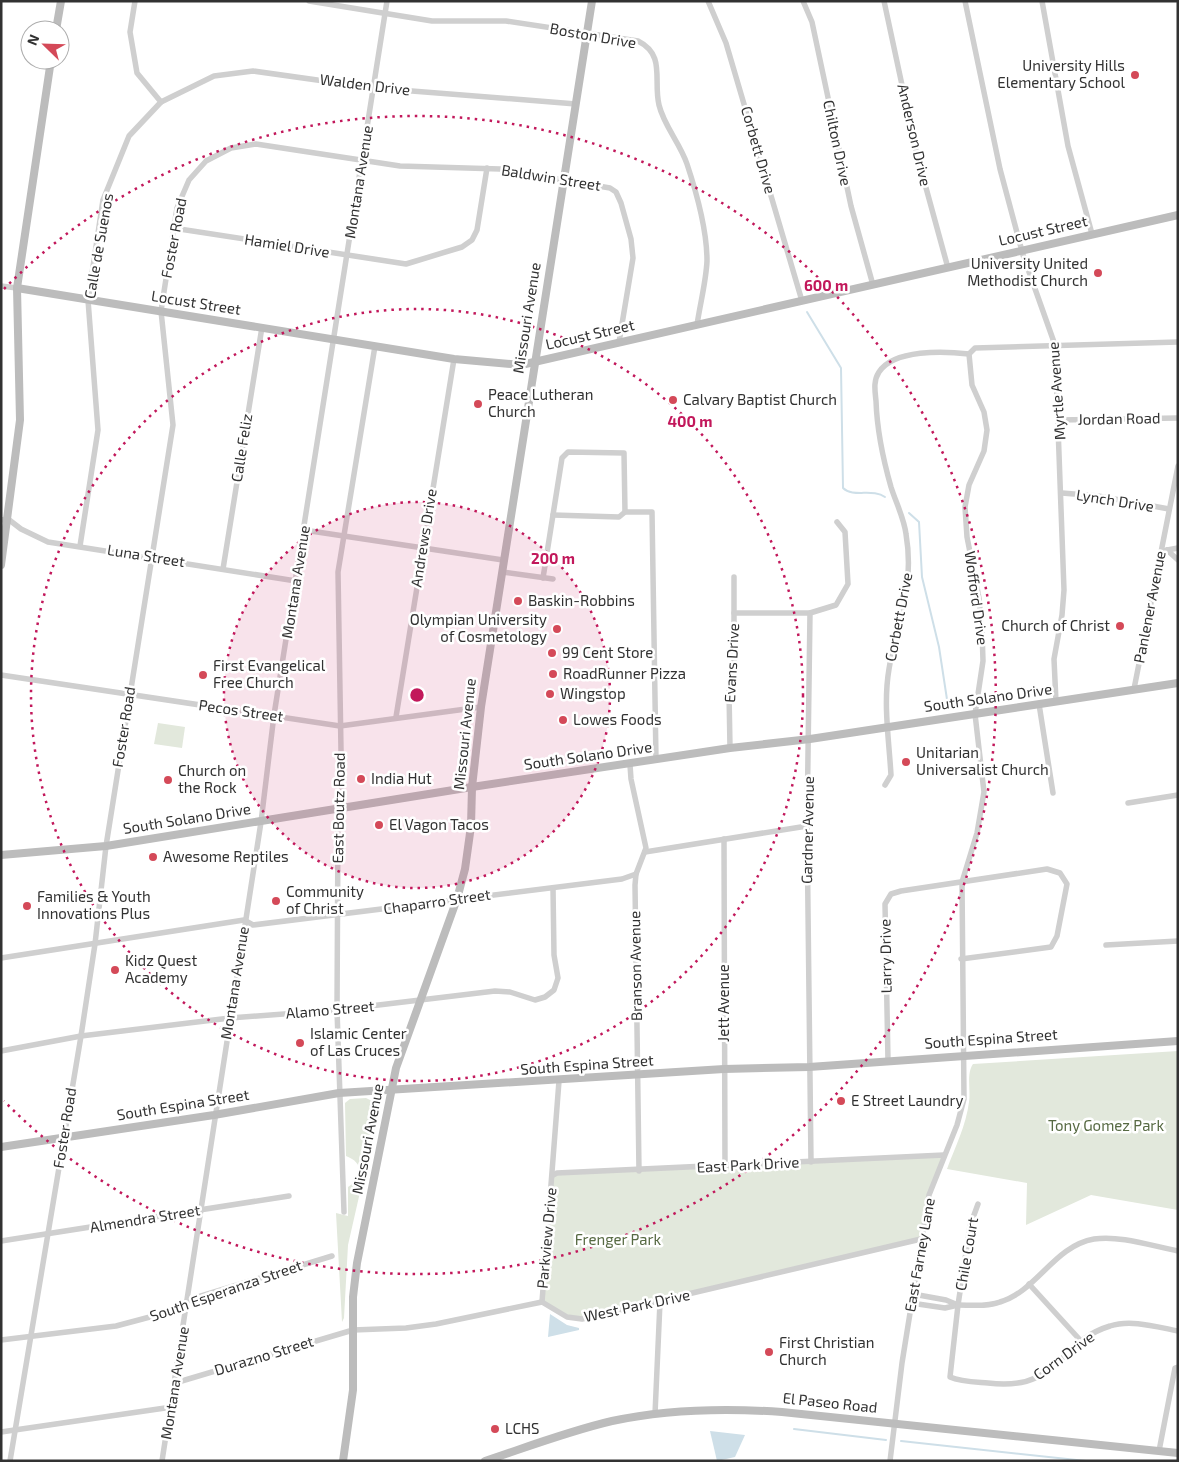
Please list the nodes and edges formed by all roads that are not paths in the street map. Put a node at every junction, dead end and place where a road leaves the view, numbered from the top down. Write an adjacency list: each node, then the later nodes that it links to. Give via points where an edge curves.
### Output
1 (60, 1): 12 (street)
2 (135, 1): 16 (street, via 130,32 137,73)
3 (309, 1): 11 (street, Boston Drive)
4 (388, 1): 11 (street, Montana Avenue)
5 (592, 1): 13 (street, Missouri Avenue)
6 (708, 1): 31 (street, Corbett Drive, via 726,42)
7 (803, 1): 27 (street, Chilton Drive, via 812,22 849,198)
8 (884, 1): 26 (street, Anderson Drive, via 917,155)
9 (965, 1): 24 (street, Myrtle Avenue, via 996,151)
10 (1042, 1): 23 (street, via 1068,146)
11 (386, 14): 13 (street, Boston Drive, via 432,21 506,21); 15 (street, Montana Avenue)
12 (57, 20)
13 (586, 34): 17 (street, Missouri Avenue); 33 (street, Boston Drive, via 638,41 654,55 658,69 659,105 687,164 706,241 707,263)
14 (50, 70): 29 (street)
15 (374, 88): 16 (street, Walden Drive, via 253,71 214,76); 17 (street, Walden Drive); 18 (street, Montana Avenue)
16 (161, 102): 30 (street, Calle de Suenos, via 129,136 103,200)
17 (576, 104): 20 (street, Missouri Avenue)
18 (362, 160): 19 (street, Baldwin Street, via 406,166); 22 (street, Foster Road, via 261,144 231,148 211,158 192,175 180,197); 25 (street, Montana Avenue)
19 (487, 168): 20 (street, Baldwin Street); 25 (street, Hamiel Drive, via 476,233 466,245 404,264)
20 (563, 179): 36 (street, Baldwin Street, via 610,188 620,199 633,258); 42 (street, Missouri Avenue)
21 (1178, 215): 23 (street, Locust Street)
22 (173, 228): 25 (street, Hamiel Drive); 32 (street, Foster Road)
23 (1092, 234): 24 (street, Locust Street)
24 (1022, 250): 26 (street, Locust Street); 38 (street, Myrtle Avenue)
25 (347, 256): 35 (street, Montana Avenue)
26 (948, 268): 27 (street, Locust Street)
27 (874, 285): 31 (street, Locust Street)
28 (1, 286): 29 (street, Locust Street)
29 (17, 288): 30 (street, Locust Street); 50 (street, via 20,420)
30 (88, 300): 32 (street, Locust Street); 54 (street, Calle de Suenos, via 98,430)
31 (802, 301): 33 (street, Locust Street)
32 (160, 311): 34 (street, Locust Street); 58 (street, Foster Road, via 174,425)
33 (697, 325): 36 (street, Locust Street)
34 (262, 327): 35 (street, Locust Street); 62 (street, Calle Feliz)
35 (334, 339): 39 (street, Locust Street); 52 (street, Montana Avenue)
36 (618, 342): 42 (street, Locust Street)
37 (1178, 342): 38 (street)
38 (1056, 345): 40 (street, via 975,348); 44 (street, Myrtle Avenue)
39 (375, 346): 41 (street, Locust Street); 53 (street, East Boutz Road)
40 (968, 354): 77 (street, Wofford Drive, via 972,385 984,412 987,430 984,451 969,485 966,507 967,537 982,631 983,661); 81 (street, Corbett Drive, via 906,354 886,364 875,382 883,458 906,532 910,563 908,590 888,669)
41 (454, 359): 42 (street, Locust Street, via 521,365); 55 (street, Andrews Drive)
42 (534, 363): 59 (street, Missouri Avenue)
43 (1178, 418): 44 (street, Jordan Road)
44 (1059, 420): 46 (street, Myrtle Avenue)
45 (1178, 466): 47 (street, Panlener Avenue)
46 (1062, 494): 47 (street, Lynch Drive, via 1098,496); 74 (street, Myrtle Avenue, via 1064,590 1054,660)
47 (1169, 509): 57 (street, Panlener Avenue)
48 (625, 512): 49 (street, via 619,517); 49 (street, via 624,453 568,452 562,458); 84 (street, via 652,512)
49 (553, 515): 65 (street)
50 (5, 520): 54 (street, Luna Street, via 48,542); 61 (street)
51 (837, 522): 69 (street, via 845,532 848,584 836,605)
52 (304, 530): 53 (street); 67 (street, Montana Avenue)
53 (344, 534): 55 (street); 80 (street, East Boutz Road, via 338,572)
54 (80, 546): 58 (street, Luna Street)
55 (422, 548): 59 (street); 79 (street, Andrews Drive)
56 (1178, 548): 57 (street)
57 (1164, 550): 60 (street); 72 (street, Panlener Avenue)
58 (151, 557): 62 (street, Luna Street); 73 (street, Foster Road)
59 (503, 560): 63 (street, Missouri Avenue)
60 (1178, 560)
61 (1, 565)
62 (223, 569): 67 (street, Luna Street)
63 (502, 572): 65 (street); 76 (street, Missouri Avenue)
64 (734, 577): 68 (street, Evans Drive)
65 (543, 578): 66 (street)
66 (553, 579)
67 (296, 581): 78 (street, Montana Avenue)
68 (734, 613): 69 (street); 83 (street, Evans Drive, via 734,673 729,692)
69 (810, 613): 82 (street, Gardner Avenue)
70 (1, 675): 73 (street, Pecos Street)
71 (1178, 683): 72 (street, South Solano Drive)
72 (1134, 689): 74 (street, South Solano Drive)
73 (129, 694): 78 (street, Pecos Street); 95 (street, Foster Road)
74 (1056, 702): 75 (street, South Solano Drive)
75 (1039, 704): 77 (street, South Solano Drive); 88 (street)
76 (481, 707): 79 (street, Pecos Street); 87 (street, Missouri Avenue)
77 (975, 714): 81 (street, South Solano Drive); 99 (street, Wofford Drive, via 983,799 976,840)
78 (274, 715): 80 (street, Pecos Street); 92 (street, Montana Avenue)
79 (396, 717): 80 (street, Pecos Street)
80 (340, 726): 91 (street, East Boutz Road)
81 (887, 726): 82 (street, South Solano Drive); 86 (street, Corbett Drive, via 891,775)
82 (810, 739): 83 (street, South Solano Drive); 93 (street, Gardner Avenue)
83 (730, 748): 84 (street, South Solano Drive)
84 (656, 760): 85 (street, South Solano Drive)
85 (630, 764): 87 (street, South Solano Drive); 96 (street, Branson Avenue, via 646,842)
86 (885, 785)
87 (472, 787): 91 (street, South Solano Drive); 101 (street, Missouri Avenue, via 469,844)
88 (1053, 793)
89 (1178, 795): 90 (street)
90 (1128, 803)
91 (342, 809): 92 (street, South Solano Drive); 102 (street, East Boutz Road, via 338,823)
92 (261, 822): 95 (street, South Solano Drive); 103 (street, Montana Avenue)
93 (807, 826): 94 (street); 117 (street, Gardner Avenue)
94 (724, 839): 96 (street); 118 (street, Jett Avenue)
95 (106, 846): 97 (street, South Solano Drive); 105 (street, Foster Road)
96 (645, 852): 98 (street, Branson Avenue)
97 (1, 856)
98 (636, 874): 100 (street, Chaparro Street, via 622,879); 119 (street, Branson Avenue)
99 (962, 882): 108 (street, Wofford Drive); 108 (street, Larry Drive, via 1048,869 1060,873 1067,884 1057,936 1051,947); 116 (street, Larry Drive, via 901,891 891,894 885,904)
100 (553, 888): 101 (street, Chaparro Street); 109 (street, Alamo Street, via 554,955 558,978 550,994 535,1000 494,990)
101 (457, 899): 102 (street, Chaparro Street); 109 (street, Missouri Avenue)
102 (337, 916): 103 (street, Chaparro Street, via 253,925); 110 (street, East Boutz Road)
103 (244, 920): 105 (street, Chaparro Street); 111 (street, Montana Avenue)
104 (1178, 942): 106 (street)
105 (95, 944): 107 (street, Chaparro Street); 112 (street, Foster Road)
106 (1106, 945)
107 (1, 958)
108 (961, 959): 115 (street, Wofford Drive)
109 (420, 1000): 110 (street, Alamo Street); 121 (street, Missouri Avenue)
110 (337, 1010): 111 (street, Alamo Street); 122 (street, East Boutz Road)
111 (230, 1018): 112 (street, Alamo Street); 123 (street, Montana Avenue)
112 (81, 1036): 114 (street, Alamo Street); 124 (street, Foster Road)
113 (1178, 1041): 115 (street, South Espina Street)
114 (1, 1051)
115 (962, 1054): 116 (street, South Espina Street); 126 (street, East Farney Lane, via 964,1099)
116 (888, 1061): 117 (street, South Espina Street)
117 (809, 1067): 118 (street, South Espina Street); 127 (street, Gardner Avenue)
118 (724, 1069): 119 (street, South Espina Street); 128 (street, Jett Avenue)
119 (638, 1075): 120 (street, South Espina Street); 129 (street, Branson Avenue)
120 (559, 1081): 121 (street, South Espina Street); 130 (street, Parkview Drive)
121 (391, 1090): 122 (street, South Espina Street); 147 (street, Missouri Avenue, via 357,1263)
122 (339, 1093): 123 (street, South Espina Street); 134 (street, East Boutz Road)
123 (214, 1115): 124 (street, South Espina Street); 133 (street, Montana Avenue)
124 (64, 1137): 125 (street, South Espina Street); 135 (street, Foster Road)
125 (1, 1147)
126 (944, 1155): 127 (street, East Park Drive); 136 (street, East Farney Lane, via 929,1195)
127 (811, 1162): 128 (street, East Park Drive)
128 (725, 1166): 129 (street, East Park Drive)
129 (639, 1171): 130 (street, East Park Drive)
130 (553, 1175): 143 (street, Parkview Drive)
131 (289, 1196): 133 (street, Almendra Street)
132 (978, 1204): 146 (street, Chile Court, via 970,1226)
133 (200, 1210): 135 (street, Almendra Street); 142 (street, Montana Avenue)
134 (344, 1212)
135 (48, 1233): 137 (street, Almendra Street); 149 (street, Foster Road)
136 (921, 1239): 141 (street, East Farney Lane); 144 (street, West Park Drive)
137 (1, 1241)
138 (1178, 1251): 140 (street, via 1095,1239 1073,1246)
139 (332, 1256): 142 (street, South Esperanza Street)
140 (1029, 1284): 146 (street, via 1000,1302); 151 (street)
141 (913, 1294): 145 (street, East Farney Lane); 146 (street)
142 (188, 1300): 149 (street, South Esperanza Street, via 180,1309 116,1326); 154 (street, Montana Avenue)
143 (542, 1302): 144 (street, West Park Drive, via 567,1317 582,1319); 147 (street, via 436,1324)
144 (660, 1302): 156 (street)
145 (911, 1303): 146 (street, via 945,1308); 157 (street, East Farney Lane)
146 (958, 1305): 153 (street, Chile Court)
147 (353, 1330): 154 (street, Durazno Street); 164 (street, Missouri Avenue, via 353,1390)
148 (1178, 1331): 151 (street, Corn Drive, via 1121,1323 1102,1328)
149 (30, 1336): 150 (street, South Esperanza Street); 158 (street, Foster Road)
150 (1, 1340)
151 (1081, 1341): 153 (street, Corn Drive, via 1046,1373 1025,1383 1000,1385)
152 (1178, 1367): 160 (street, via 1175,1368)
153 (950, 1377)
154 (176, 1383): 155 (street, Montana Avenue)
155 (172, 1407): 158 (street); 163 (street, Montana Avenue)
156 (655, 1414): 157 (street, El Paseo Road, via 748,1410); 165 (street, El Paseo Road, via 581,1429)
157 (894, 1423): 160 (street, El Paseo Road); 166 (street, East Farney Lane)
158 (15, 1430): 159 (street); 162 (street, Foster Road)
159 (1, 1432)
160 (1159, 1451): 161 (street, El Paseo Road)
161 (1178, 1453)
162 (10, 1461)
163 (162, 1461)
164 (343, 1461)
165 (485, 1461)
166 (890, 1461)

